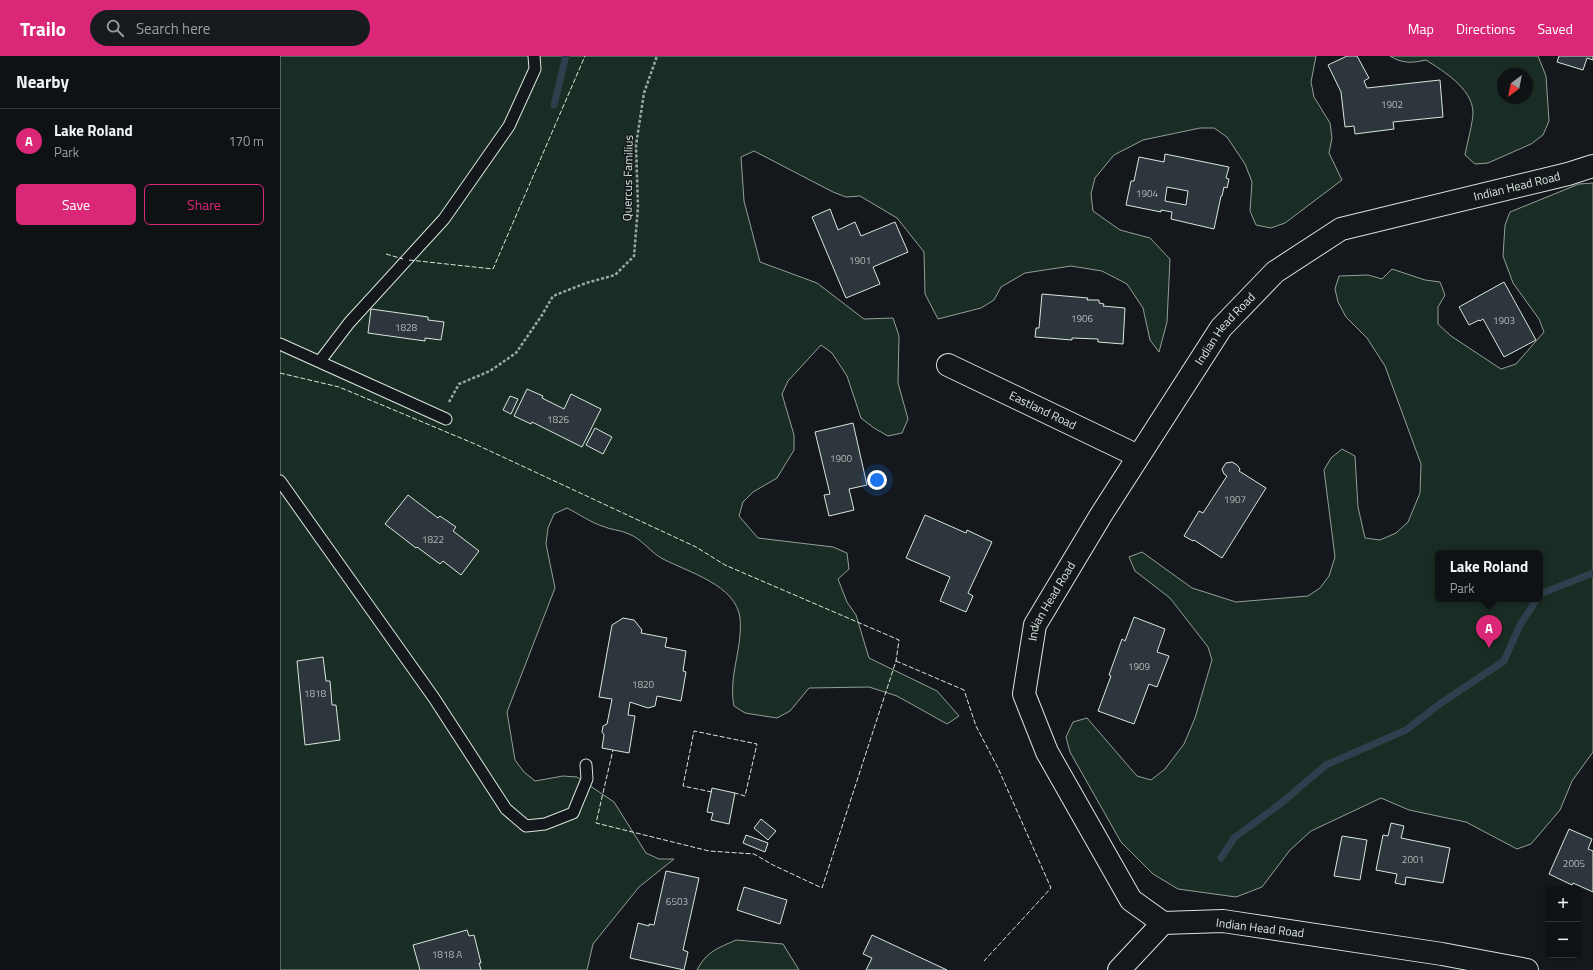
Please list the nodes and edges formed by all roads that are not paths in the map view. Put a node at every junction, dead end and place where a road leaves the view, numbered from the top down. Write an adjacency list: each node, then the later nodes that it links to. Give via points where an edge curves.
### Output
1 (534, 56): 4 (lane, via 535,69 509,126 444,219 349,323)
2 (1593, 166): 7 (street, Indian Head Road, via 1341,229 1275,272 1221,328)
3 (280, 344): 4 (lane)
4 (320, 361): 6 (lane)
5 (948, 365): 7 (street, Eastland Road)
6 (443, 418)
7 (1138, 456): 10 (street, Indian Head Road, via 1035,625 1024,694 1047,752 1131,900)
8 (280, 481): 9 (lane, via 434,698 506,809 526,826 545,824 573,814 588,779)
9 (586, 765)
10 (1163, 923): 11 (street); 12 (street, Indian Head Road, via 1223,921 1442,954)
11 (1119, 970)
12 (1527, 970)

